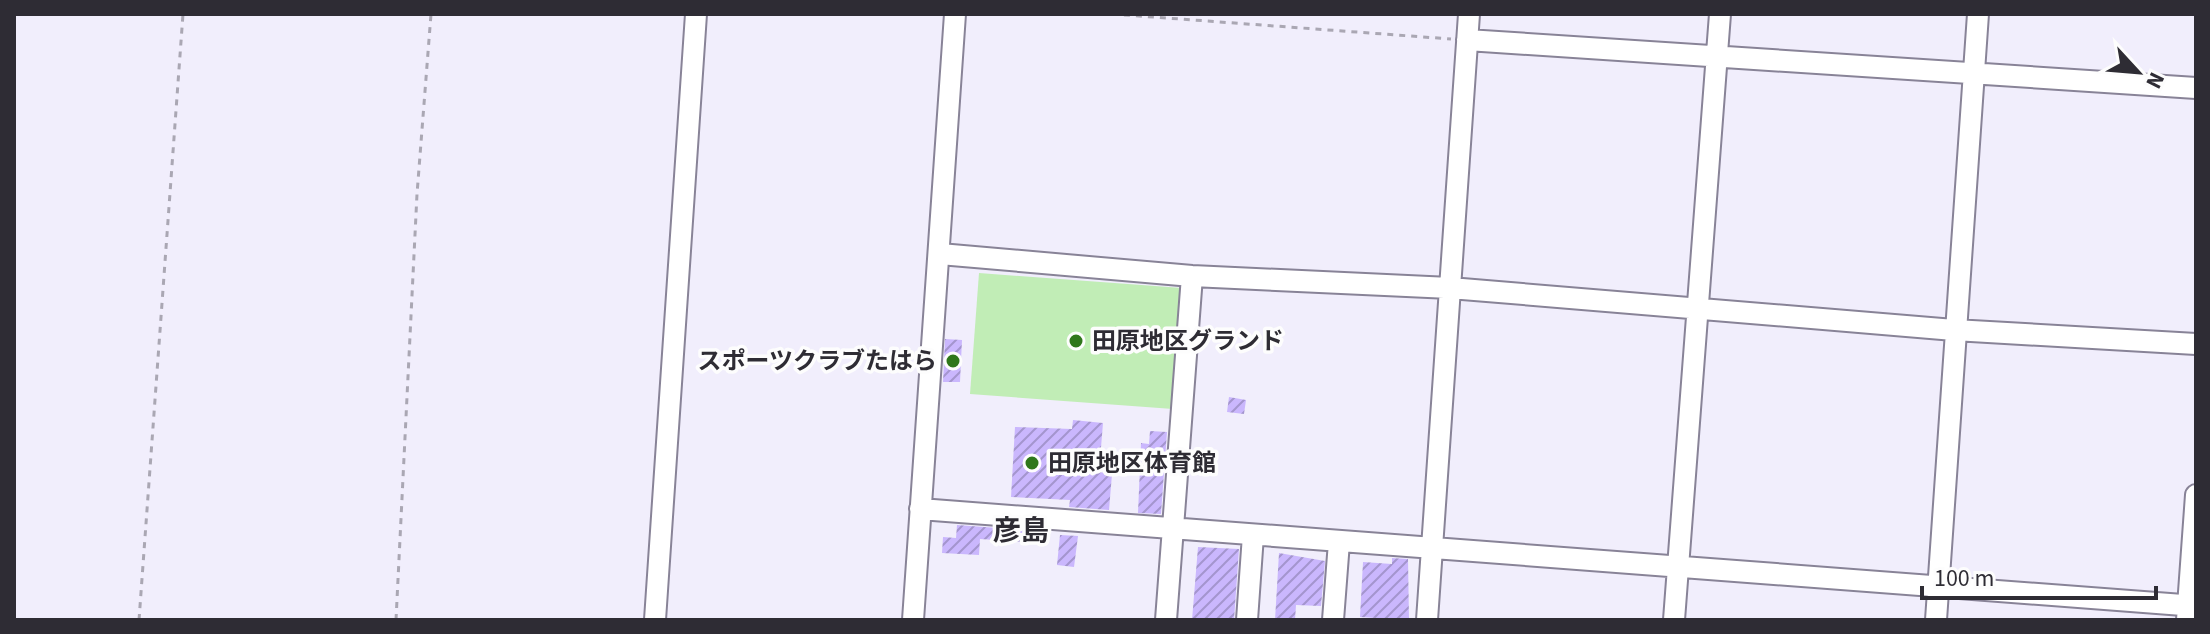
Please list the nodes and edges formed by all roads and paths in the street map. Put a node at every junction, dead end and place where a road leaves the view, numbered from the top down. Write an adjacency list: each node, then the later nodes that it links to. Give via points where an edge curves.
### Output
1 (183, 14): 28 (path)
2 (431, 14): 29 (path)
3 (696, 14): 30 (street)
4 (955, 14): 13 (street)
5 (1112, 14): 9 (path)
6 (1469, 14): 9 (street)
7 (1720, 14): 10 (street)
8 (1978, 14): 11 (street)
9 (1467, 40): 10 (street); 15 (street)
10 (1717, 57): 11 (street); 16 (street)
11 (1973, 72): 12 (street); 17 (street)
12 (2196, 88)
13 (940, 254): 14 (street); 20 (street)
14 (1192, 276): 15 (street); 21 (street)
15 (1450, 288): 16 (street); 24 (street)
16 (1699, 311): 17 (street); 25 (street)
17 (1954, 330): 18 (street); 26 (street)
18 (2196, 344)
19 (2196, 495): 27 (street)
20 (920, 509): 21 (street); 31 (street)
21 (1172, 528): 22 (street); 32 (street)
22 (1253, 535): 23 (street); 33 (street)
23 (1339, 542): 24 (street); 34 (street)
24 (1432, 550): 25 (street); 35 (street)
25 (1679, 566): 26 (street); 36 (street)
26 (1939, 588): 27 (street); 37 (street)
27 (2190, 610)
28 (139, 620)
29 (396, 620)
30 (655, 620)
31 (913, 620)
32 (1166, 620)
33 (1247, 620)
34 (1333, 620)
35 (1427, 620)
36 (1674, 620)
37 (1936, 620)

